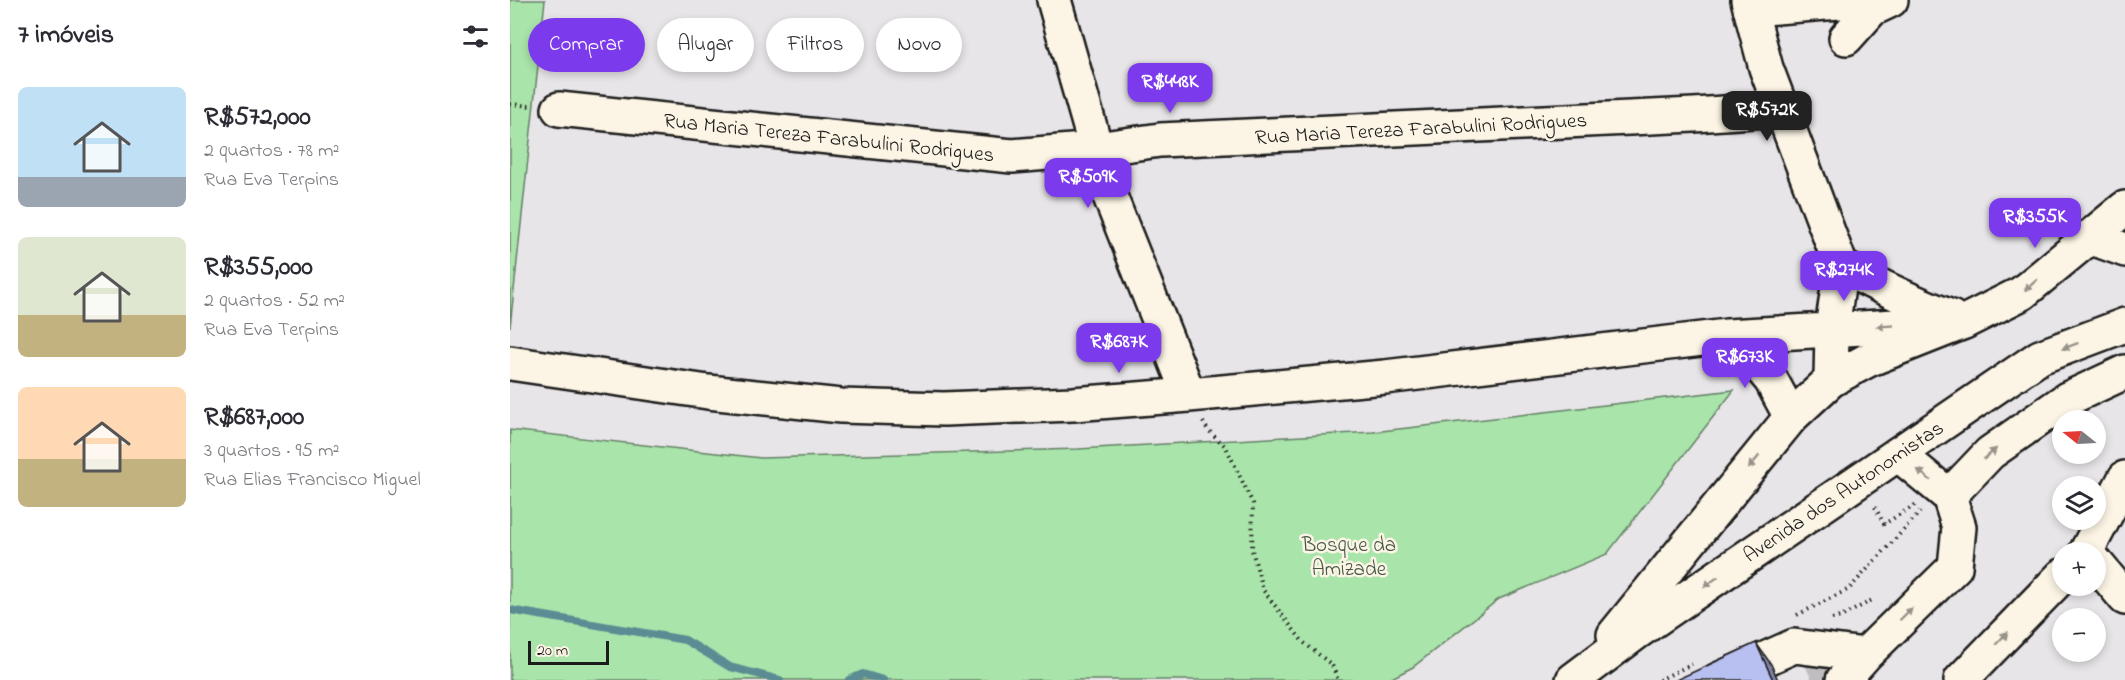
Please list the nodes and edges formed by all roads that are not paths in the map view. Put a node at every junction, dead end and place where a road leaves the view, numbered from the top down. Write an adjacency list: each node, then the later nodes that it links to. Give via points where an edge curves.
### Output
1 (1054, 0): 8 (street)
2 (1864, 0): 4 (street)
3 (1891, 0): 5 (street, via 1872,9)
4 (1749, 5): 7 (street, via 1766,69)
5 (1846, 38)
6 (559, 109): 8 (street, Rua Maria Tereza Farabulini Rodrigues, via 1011,156)
7 (1782, 109): 8 (street, Rua Maria Tereza Farabulini Rodrigues, via 1160,140); 12 (street)
8 (1096, 149): 20 (street, via 1109,194)
9 (2125, 208): 10 (street)
10 (2089, 237): 11 (street); 13 (street, one-way to 13, via 2022,293)
11 (2125, 250)
12 (1841, 266): 13 (street, via 1916,304); 15 (street)
13 (1964, 322): 15 (street, one-way to 15); 19 (street, via 1868,360)
14 (2125, 325): 22 (street, Avenida dos Autonomistas, one-way to 22, via 2040,357)
15 (1832, 329): 16 (street); 19 (street)
16 (1727, 336): 20 (street, via 1385,377); 21 (street, via 1771,380)
17 (510, 363): 20 (street, via 708,392 841,406 944,409)
18 (2125, 372): 24 (street, one-way to 18, via 1990,453 2067,399)
19 (1831, 380): 21 (street)
20 (1189, 395)
21 (1791, 417): 33 (street, one-way to 33)
22 (1898, 454): 24 (street, one-way to 22); 33 (street, Avenida dos Autonomistas, one-way to 33)
23 (2125, 478): 26 (street)
24 (1933, 500): 31 (street, one-way to 24, via 1955,567 1959,527)
25 (2125, 519): 27 (street)
26 (2091, 542)
27 (2098, 542)
28 (2106, 575): 30 (street)
29 (2052, 586): 35 (street, one-way to 29)
30 (2125, 598)
31 (1864, 655): 32 (street, via 1792,632); 34 (street)
32 (1709, 670)
33 (1579, 675)
34 (1843, 680)
35 (1962, 680)

